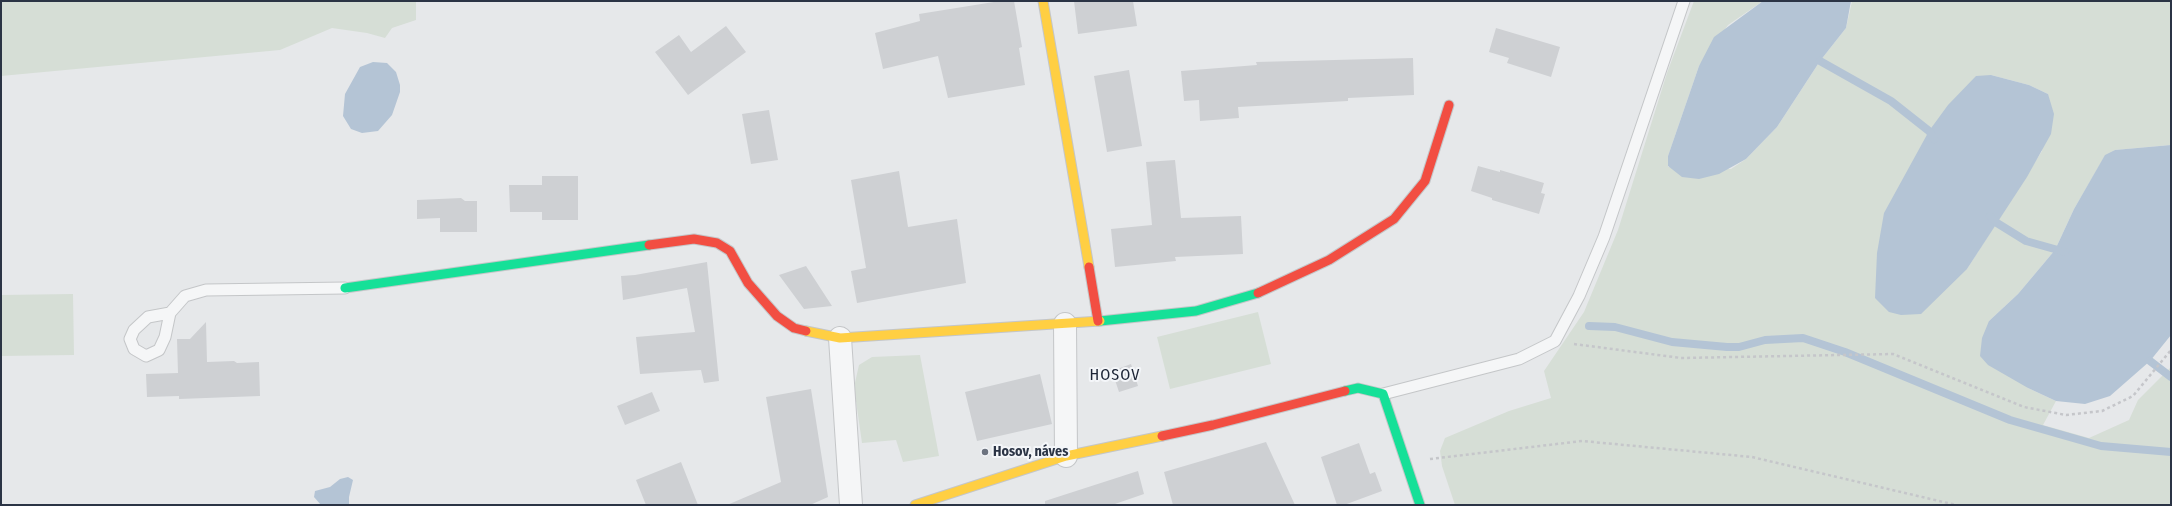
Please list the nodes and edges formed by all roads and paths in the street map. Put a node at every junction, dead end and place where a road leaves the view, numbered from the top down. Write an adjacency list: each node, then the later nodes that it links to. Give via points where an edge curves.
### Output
1 (1043, 1): 6 (street)
2 (1684, 1): 9 (lane, via 1604,237 1579,296)
3 (1449, 105): 6 (street, via 1424,181 1394,219 1329,260 1266,291 1196,311)
4 (345, 288): 5 (lane, via 206,290 186,296); 8 (street, via 694,239 717,244 730,251 748,283 777,316 794,328)
5 (170, 313)
6 (1098, 321): 7 (street)
7 (1065, 324): 8 (street); 12 (street)
8 (840, 338): 14 (street)
9 (1555, 341): 10 (path, via 1681,358 1893,354 2024,406 2066,416 2102,411 2133,396); 11 (lane, via 1519,359)
10 (2171, 350)
11 (1383, 394): 12 (street, via 1358,388 1213,425); 13 (street)
12 (1066, 456): 15 (street)
13 (1406, 462): 16 (street); 17 (path, via 1582,441 1752,457)
14 (851, 505)
15 (915, 505)
16 (1420, 505)
17 (1956, 505)

